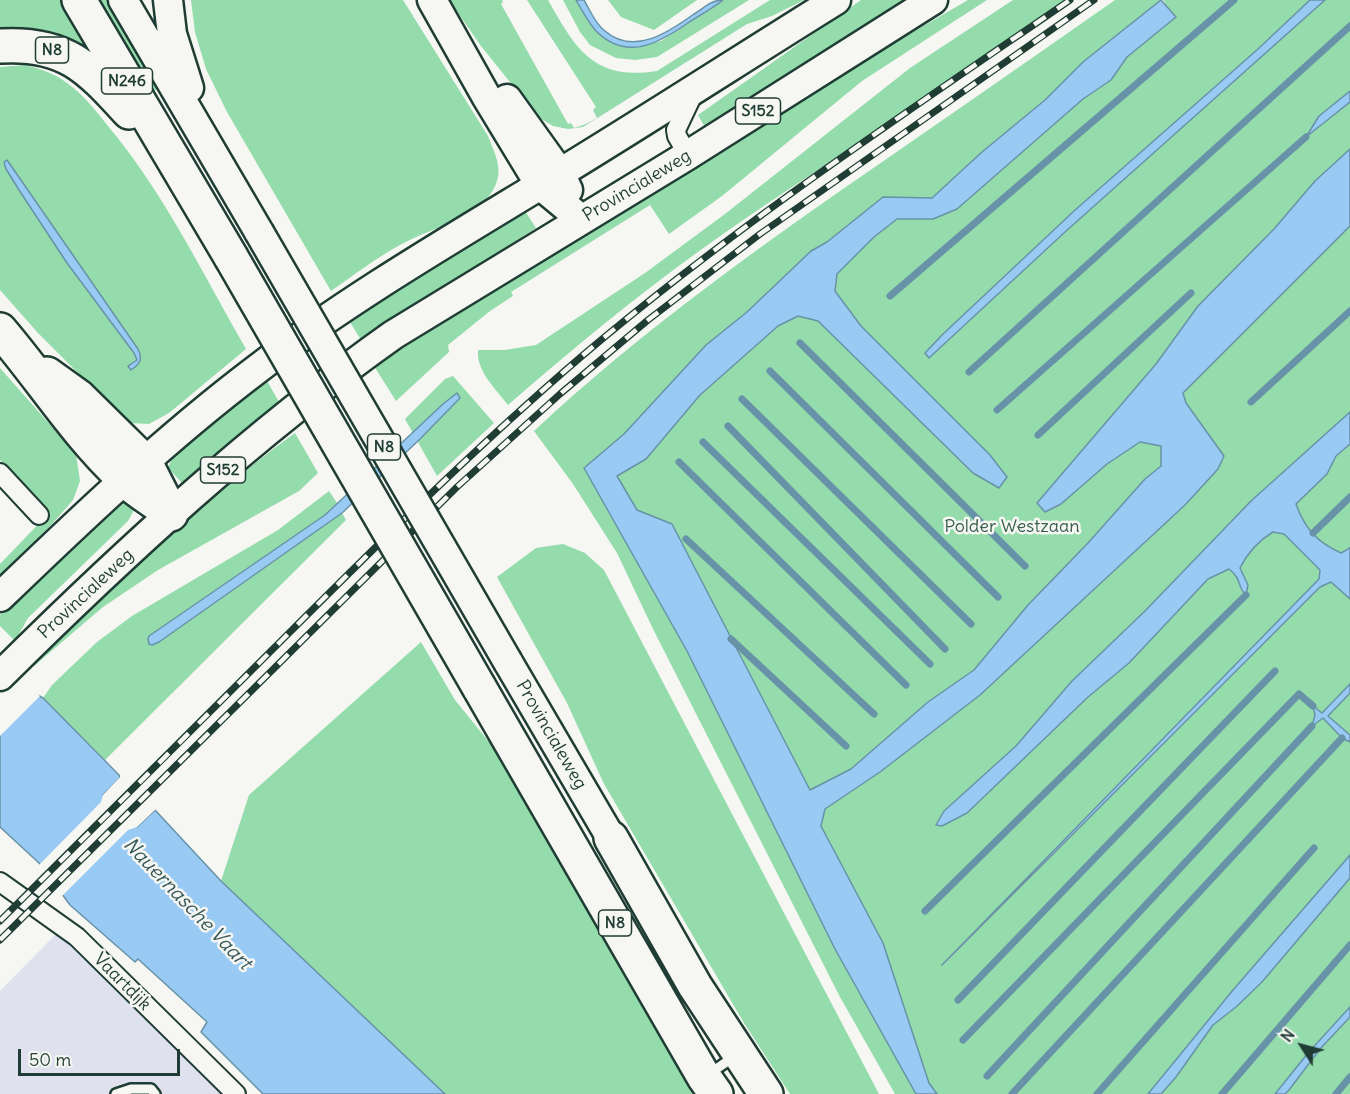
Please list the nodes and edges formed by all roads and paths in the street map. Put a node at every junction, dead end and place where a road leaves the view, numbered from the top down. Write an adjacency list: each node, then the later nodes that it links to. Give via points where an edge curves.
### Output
1 (79, 0): 11 (highway, N246)
2 (123, 0): 9 (main road, Provincialeweg / N246)
3 (168, 0): 9 (main road, N8, via 172,34)
4 (836, 0): 8 (main road)
5 (933, 0): 10 (main road, Provincialeweg / S152)
6 (433, 2): 12 (main road, via 486,96)
7 (0, 45): 11 (highway, N8, via 22,44 53,50 74,60 97,77)
8 (697, 87): 10 (street, via 676,130); 12 (main road)
9 (204, 136): 21 (main road, Provincialeweg / N8, bridge)
10 (688, 154): 13 (main road, Provincialeweg / S152)
11 (175, 162): 24 (highway, N8, bridge)
12 (550, 179): 13 (main road); 15 (main road, via 386,279 312,330 255,371)
13 (581, 219): 17 (main road, Provincialeweg / S152, via 393,335 274,425)
14 (10, 342): 15 (highway, via 68,418)
15 (135, 471): 17 (highway); 19 (main road)
16 (0, 472): 18 (street)
17 (171, 514): 20 (main road, Provincialeweg)
18 (39, 515)
19 (0, 597)
20 (5, 671)
21 (611, 838): 23 (highway, Provincialeweg / N8, via 695,986)
22 (0, 882): 27 (street, Vaartdijk, via 76,937)
23 (739, 1054): 24 (lane); 28 (highway, Provincialeweg / N8)
24 (710, 1085)
25 (116, 1094): 26 (lane, via 151,1089)
26 (155, 1094)
27 (236, 1094)
28 (766, 1094)

